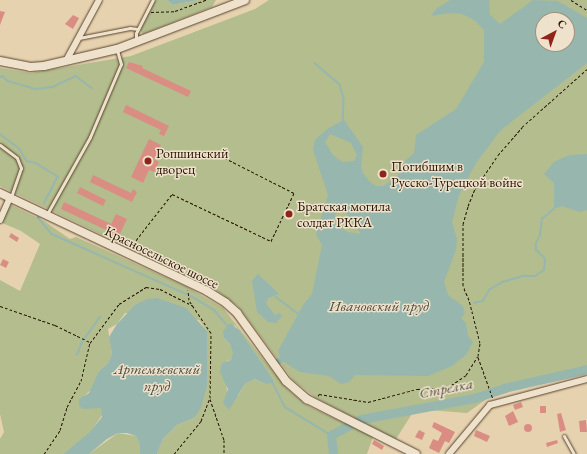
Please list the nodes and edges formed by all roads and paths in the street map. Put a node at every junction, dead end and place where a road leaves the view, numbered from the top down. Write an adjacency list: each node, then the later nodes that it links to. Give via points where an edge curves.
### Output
1 (99, 0): 9 (street)
2 (153, 0): 7 (lane)
3 (206, 0): 7 (path, via 175,11)
4 (245, 0): 10 (main road)
5 (571, 0): 6 (path)
6 (587, 10)
7 (147, 11): 8 (lane)
8 (138, 29): 9 (lane, via 130,28); 10 (lane)
9 (79, 38): 13 (street)
10 (135, 44): 11 (main road)
11 (117, 49): 13 (main road); 19 (lane, via 121,64 90,137)
12 (0, 61): 13 (main road, via 30,67)
13 (66, 61)
14 (587, 69): 26 (path, via 522,127 498,155 475,189 468,206 463,224 463,286 480,343)
15 (0, 144): 18 (lane, via 17,158 21,168)
16 (215, 153): 21 (path, via 294,193 271,241 172,194)
17 (0, 193): 18 (main road, Красносельское шоссе)
18 (10, 198): 19 (main road, Красносельское шоссе); 20 (street)
19 (46, 216): 35 (main road, Красносельское шоссе, via 226,303 286,381 307,399)
20 (0, 220)
21 (127, 251)
22 (189, 285): 24 (path, via 188,296)
23 (0, 306): 25 (path, via 55,325)
24 (193, 306): 25 (path, via 160,289 146,287 119,304); 30 (path, via 211,333)
25 (90, 343): 32 (path, via 81,381 67,407 60,430)
26 (478, 356): 28 (path, via 466,375 447,388 417,389 368,402); 29 (path)
27 (587, 379): 36 (street, via 490,405)
28 (319, 394)
29 (492, 395)
30 (210, 398): 33 (path, via 201,421); 34 (path, via 224,440)
31 (564, 436): 37 (lane)
32 (44, 454)
33 (174, 454)
34 (224, 454)
35 (416, 454)
36 (449, 454)
37 (574, 454)

